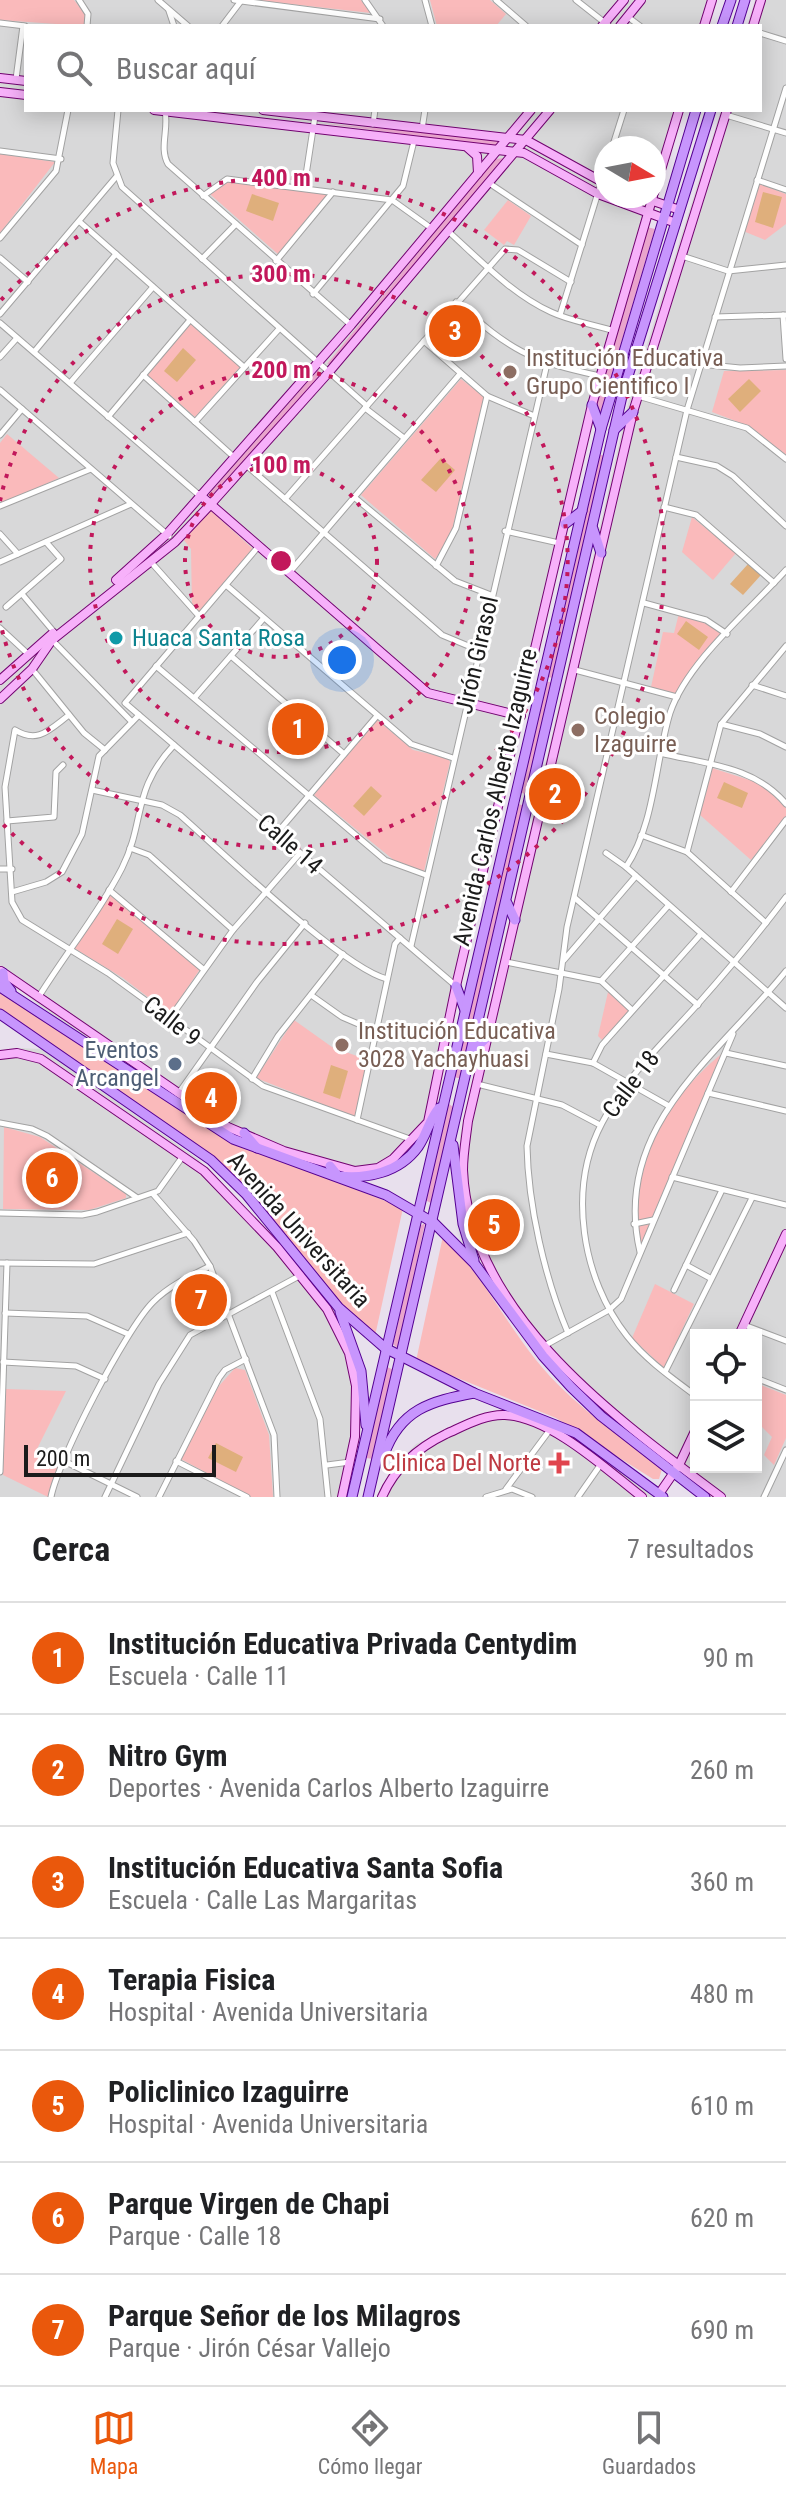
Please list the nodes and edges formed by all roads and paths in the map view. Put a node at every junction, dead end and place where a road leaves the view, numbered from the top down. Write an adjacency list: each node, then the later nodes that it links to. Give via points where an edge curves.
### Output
1 (79, 0): 18 (street, via 88,14)
2 (158, 0): 14 (street)
3 (365, 0): 16 (street)
4 (425, 0): 23 (street)
5 (496, 0): 24 (street)
6 (576, 0): 25 (street)
7 (624, 0): 26 (street)
8 (641, 0): 15 (street)
9 (712, 0): 29 (street)
10 (731, 0): 30 (main road)
11 (745, 0): 31 (main road)
12 (761, 0): 32 (street)
13 (238, 1): 16 (street); 21 (street)
14 (169, 11): 19 (street); 20 (street)
15 (628, 17): 27 (street); 28 (street)
16 (380, 19): 22 (street)
17 (0, 23): 33 (street)
18 (87, 24)
19 (173, 24)
20 (185, 24)
21 (223, 24)
22 (382, 24)
23 (431, 24)
24 (524, 24)
25 (604, 24)
26 (606, 24)
27 (622, 24)
28 (637, 24)
29 (705, 24)
30 (723, 24)
31 (738, 24)
32 (754, 24)
33 (24, 26)
34 (24, 31): 38 (street)
35 (762, 34): 36 (street)
36 (786, 41)
37 (0, 78): 38 (street)
38 (15, 80): 39 (street)
39 (24, 81)
40 (786, 88): 60 (street)
41 (0, 92): 42 (street)
42 (24, 95)
43 (68, 112): 72 (street)
44 (118, 112): 74 (street)
45 (165, 112): 82 (street, via 164,157)
46 (173, 112): 59 (street)
47 (280, 112): 57 (street)
48 (375, 112): 58 (street)
49 (425, 112): 61 (street)
50 (529, 112): 64 (street)
51 (548, 112): 65 (street)
52 (623, 112): 63 (street)
53 (678, 112): 71 (street, Avenida Carlos Alberto Izaguirre)
54 (695, 112): 84 (main road, Avenida Carlos Alberto Izaguirre)
55 (710, 112): 88 (main road, Avenida Carlos Alberto Izaguirre)
56 (726, 113): 60 (street); 100 (street, Avenida Carlos Alberto Izaguirre)
57 (315, 116): 58 (street); 59 (street)
58 (373, 124): 61 (street)
59 (313, 129): 66 (street); 78 (street)
60 (773, 129): 62 (street); 76 (street)
61 (422, 130): 64 (street)
62 (786, 133)
63 (616, 136)
64 (508, 137): 65 (street); 68 (street)
65 (526, 140): 70 (street); 75 (street)
66 (414, 141): 67 (street); 83 (street, via 407,177)
67 (467, 147): 68 (street); 73 (street, via 479,162)
68 (498, 150): 70 (street); 73 (street)
69 (0, 151): 72 (street)
70 (515, 151): 77 (street); 81 (street)
71 (666, 153)
72 (61, 159): 96 (street, via 51,179)
73 (478, 175): 94 (street)
74 (116, 177): 91 (street); 102 (street)
75 (594, 177)
76 (757, 180): 79 (street); 106 (street)
77 (488, 183): 95 (street); 97 (street)
78 (304, 188): 80 (street); 82 (street, via 227,179)
79 (786, 190)
80 (333, 192): 83 (street); 103 (street)
81 (594, 192)
82 (203, 196): 93 (street)
83 (392, 200): 94 (street); 110 (street)
84 (667, 205): 88 (street); 90 (main road, Avenida Carlos Alberto Izaguirre)
85 (594, 207): 97 (street)
86 (633, 208): 89 (street)
87 (650, 208): 89 (street, Avenida Carlos Alberto Izaguirre)
88 (680, 210): 92 (main road, Avenida Carlos Alberto Izaguirre)
89 (648, 214): 90 (street); 120 (street, Avenida Carlos Alberto Izaguirre)
90 (663, 218): 92 (street); 124 (main road, Avenida Carlos Alberto Izaguirre)
91 (81, 223): 99 (street); 107 (street)
92 (676, 223): 98 (main road, Avenida Carlos Alberto Izaguirre)
93 (236, 224): 102 (street); 103 (street)
94 (432, 229): 118 (street)
95 (449, 232): 105 (street); 133 (street)
96 (0, 238)
97 (582, 245): 108 (street)
98 (669, 245): 100 (main road); 126 (main road, Avenida Carlos Alberto Izaguirre)
99 (116, 254): 109 (street); 123 (street)
100 (680, 255): 106 (street); 140 (street, Avenida Carlos Alberto Izaguirre)
101 (0, 258): 107 (street)
102 (202, 259): 119 (street)
103 (276, 261): 110 (street)
104 (786, 265): 106 (street)
105 (487, 267): 108 (street, via 511,248); 111 (street); 113 (street)
106 (728, 271): 115 (street)
107 (28, 282): 112 (street)
108 (571, 282): 113 (street)
109 (153, 287): 116 (street); 137 (street)
110 (313, 294): 118 (street)
111 (456, 302): 122 (street); 129 (street, via 503,343)
112 (0, 314)
113 (560, 315): 120 (street)
114 (784, 315): 115 (street); 127 (street)
115 (715, 317): 130 (street)
116 (190, 320): 132 (street); 135 (street)
117 (0, 323): 121 (street)
118 (351, 325): 128 (street)
119 (279, 329): 128 (street); 132 (street)
120 (611, 330): 136 (street, Avenida Carlos Alberto Izaguirre)
121 (17, 338): 123 (street); 125 (street)
122 (424, 341): 134 (street); 142 (street)
123 (34, 352): 137 (street)
124 (621, 353): 126 (main road); 149 (main road, Avenida Carlos Alberto Izaguirre)
125 (0, 357)
126 (635, 357): 150 (main road, Avenida Carlos Alberto Izaguirre)
127 (786, 359)
128 (317, 362): 133 (street); 156 (street)
129 (547, 364): 136 (street); 146 (street, Jirón Girasol)
130 (700, 364): 131 (street); 144 (street)
131 (786, 366)
132 (244, 367): 148 (street)
133 (329, 372): 142 (street); 158 (street)
134 (460, 374): 139 (street); 152 (street)
135 (143, 375): 147 (street); 148 (street)
136 (600, 376): 141 (street, Avenida Carlos Alberto Izaguirre)
137 (70, 383): 147 (street)
138 (0, 390): 143 (street)
139 (487, 396): 146 (street); 183 (street, via 456,528)
140 (637, 396): 144 (street); 145 (street, Avenida Carlos Alberto Izaguirre)
141 (592, 405): 149 (main road); 168 (street, Avenida Carlos Alberto Izaguirre)
142 (366, 407): 152 (street); 162 (street)
143 (22, 409): 151 (street); 159 (street)
144 (687, 410): 155 (street); 157 (street, via 747,428)
145 (633, 412): 150 (main road); 179 (street, Avenida Carlos Alberto Izaguirre)
146 (532, 415): 171 (street, Jirón Girasol)
147 (108, 417): 160 (street)
148 (195, 422): 156 (street)
149 (601, 429): 153 (main road, Avenida Carlos Alberto Izaguirre)
150 (614, 430): 154 (main road, Avenida Carlos Alberto Izaguirre)
151 (0, 435)
152 (404, 438): 161 (street)
153 (596, 448): 154 (main road); 167 (main road, Avenida Carlos Alberto Izaguirre)
154 (609, 454): 170 (main road, Avenida Carlos Alberto Izaguirre)
155 (676, 457): 166 (street); 169 (street, via 717,466)
156 (235, 458): 160 (street)
157 (786, 459)
158 (246, 465): 162 (street); 164 (street)
159 (91, 469): 163 (street); 165 (street)
160 (200, 495): 164 (street); 174 (street)
161 (354, 497): 172 (street); 183 (street)
162 (285, 499): 172 (street)
163 (131, 504): 174 (street); 175 (street)
164 (210, 505): 176 (street); 178 (street)
165 (0, 506)
166 (664, 507): 186 (street, via 696,515); 190 (street)
167 (582, 511): 168 (main road); 227 (main road, Avenida Carlos Alberto Izaguirre)
168 (565, 524): 177 (street, Avenida Carlos Alberto Izaguirre)
169 (786, 526)
170 (592, 527): 179 (main road); 229 (main road, Avenida Carlos Alberto Izaguirre)
171 (505, 531): 177 (street); 189 (street, Jirón Girasol)
172 (322, 533): 185 (street); 198 (street, via 442,635)
173 (0, 534): 180 (street)
174 (167, 534): 176 (street); 196 (street)
175 (46, 542): 180 (street); 188 (street, via 61,559)
176 (175, 542): 181 (street)
177 (560, 543): 214 (street, Avenida Carlos Alberto Izaguirre)
178 (258, 547): 185 (street); 187 (street)
179 (601, 553): 203 (street, Avenida Carlos Alberto Izaguirre)
180 (18, 554): 182 (street)
181 (150, 561): 192 (street); 196 (street)
182 (0, 562)
183 (436, 566): 189 (street, via 455,581)
184 (786, 570): 186 (street)
185 (288, 574): 211 (street, via 428,693)
186 (774, 583): 195 (street)
187 (226, 585): 192 (street); 193 (street)
188 (22, 594): 191 (street); 196 (street)
189 (491, 595): 198 (street, Jirón Girasol)
190 (644, 603): 195 (street, via 684,611); 205 (street)
191 (6, 607)
192 (199, 616): 201 (street)
193 (263, 619): 200 (street); 215 (street)
194 (0, 628): 199 (street)
195 (727, 634): 209 (street)
196 (53, 636): 199 (street); 202 (street); 216 (street)
197 (786, 646): 206 (street)
198 (478, 650): 211 (street, Jirón Girasol)
199 (28, 654): 204 (street)
200 (231, 656): 208 (street); 222 (street)
201 (156, 666): 208 (street); 213 (street, Calle 14, via 125,703)
202 (32, 669): 210 (street); 212 (street)
203 (575, 670): 205 (street); 254 (street, Avenida Carlos Alberto Izaguirre)
204 (0, 680)
205 (624, 683): 209 (street); 250 (street)
206 (752, 685): 207 (street); 217 (street)
207 (786, 696)
208 (195, 697): 228 (street)
209 (677, 697): 221 (street)
210 (0, 699)
211 (465, 704): 214 (street); 223 (street, Jirón Girasol)
212 (69, 715): 220 (street); 233 (street, via 38,738 15,730 5,787)
213 (139, 715): 216 (street); 218 (street, Calle 14)
214 (521, 716): 274 (street, Avenida Carlos Alberto Izaguirre)
215 (376, 717): 222 (street); 223 (street, via 411,744)
216 (132, 722): 220 (street)
217 (721, 724): 219 (street); 224 (street)
218 (174, 745): 230 (street, via 151,772); 234 (street, Calle 14)
219 (786, 747)
220 (105, 750): 226 (street)
221 (660, 753): 224 (street); 235 (street)
222 (344, 754): 228 (street)
223 (453, 758): 243 (street, Jirón Girasol)
224 (709, 764): 231 (street, via 759,780); 237 (street)
225 (63, 765): 233 (street, via 56,772 54,817)
226 (92, 790): 230 (street); 247 (street, via 82,834 62,872)
227 (519, 794): 229 (main road, via 525,801); 282 (main road, Avenida Carlos Alberto Izaguirre)
228 (308, 796): 234 (street); 243 (street, via 385,860)
229 (532, 797): 251 (main road, Avenida Carlos Alberto Izaguirre)
230 (140, 800): 236 (street); 246 (street, via 180,815)
231 (786, 804)
232 (786, 820): 248 (street)
233 (7, 821): 242 (street)
234 (277, 833): 238 (street, Calle 14)
235 (641, 835): 237 (street); 240 (street)
236 (130, 848): 245 (street); 257 (street, via 149,855)
237 (687, 852): 248 (street)
238 (300, 853): 246 (street); 259 (street, Calle 14)
239 (606, 853): 240 (street)
240 (626, 867): 244 (street)
241 (0, 869): 242 (street)
242 (12, 869): 247 (street)
243 (426, 875): 261 (street, Jirón Girasol)
244 (636, 876): 252 (street); 253 (street)
245 (109, 890): 262 (street); 267 (street)
246 (267, 890): 255 (street); 257 (street)
247 (12, 892): 262 (street, Calle 9, via 22,920)
248 (731, 892): 256 (street)
249 (786, 897): 256 (street, Calle 18)
250 (575, 898): 253 (street); 265 (street)
251 (507, 903): 254 (main road); 291 (main road, Avenida Carlos Alberto Izaguirre)
252 (668, 906): 258 (street); 260 (street)
253 (600, 918): 260 (street); 265 (street)
254 (515, 920): 264 (street, Avenida Carlos Alberto Izaguirre)
255 (305, 923): 263 (street); 292 (street, via 235,1011)
256 (766, 923): 266 (street, Calle 18)
257 (233, 930): 267 (street)
258 (701, 934): 266 (street); 271 (street)
259 (400, 938): 261 (street, Calle 14); 272 (street)
260 (630, 946): 271 (street); 273 (street)
261 (411, 947): 274 (street, Calle 14)
262 (70, 949): 278 (street); 286 (street, Calle 9)
263 (343, 954): 272 (street); 277 (street)
264 (506, 962): 270 (street); 290 (street, Avenida Carlos Alberto Izaguirre)
265 (563, 962): 270 (street)
266 (734, 963): 276 (street); 280 (street, Calle 18)
267 (203, 969): 286 (street)
268 (786, 971): 276 (street)
269 (1, 972): 278 (street, Avenida Universitaria); 279 (main road)
270 (561, 974): 273 (street); 294 (street)
271 (664, 976): 280 (street); 283 (street)
272 (387, 979): 288 (street)
273 (601, 981): 283 (street)
274 (456, 986): 282 (main road); 311 (street, Avenida Carlos Alberto Izaguirre)
275 (0, 987): 279 (main road, Avenida Universitaria)
276 (768, 992): 281 (street); 289 (street)
277 (311, 995): 288 (street, via 342,1017); 299 (street)
278 (38, 998): 284 (street, Avenida Universitaria)
279 (19, 1000): 287 (main road, Avenida Universitaria)
280 (698, 1005): 302 (street, Calle 18)
281 (786, 1008)
282 (465, 1010): 298 (main road, Avenida Carlos Alberto Izaguirre)
283 (632, 1010): 296 (street)
284 (59, 1012): 287 (main road); 304 (street, Avenida Universitaria)
285 (3, 1018): 342 (main road, Avenida Universitaria, via 211,1160 246,1194)
286 (170, 1018): 292 (street, Calle 9)
287 (52, 1022): 318 (main road, Avenida Universitaria, via 195,1117)
288 (377, 1032): 310 (street)
289 (733, 1034): 293 (street); 308 (street)
290 (489, 1035): 291 (main road); 301 (street, Avenida Carlos Alberto Izaguirre)
291 (474, 1050): 300 (main road, Avenida Carlos Alberto Izaguirre)
292 (211, 1051): 299 (street, Calle 9); 304 (street)
293 (726, 1053): 297 (street); 303 (street)
294 (546, 1054): 296 (street); 305 (street)
295 (0, 1055): 319 (street, Avenida Universitaria, via 41,1059)
296 (593, 1063): 302 (street)
297 (786, 1066)
298 (448, 1077): 300 (main road, via 458,1084); 306 (main road, Avenida Carlos Alberto Izaguirre)
299 (252, 1079): 310 (street, Calle 9)
300 (466, 1081): 307 (main road, Avenida Carlos Alberto Izaguirre)
301 (477, 1084): 305 (street); 326 (street, Avenida Carlos Alberto Izaguirre, via 464,1153)
302 (626, 1084): 308 (street); 313 (street, Calle 18)
303 (708, 1093): 309 (street); 322 (street)
304 (178, 1094): 314 (street, Avenida Universitaria)
305 (537, 1099): 313 (street); 353 (street, via 527,1168 551,1288)
306 (442, 1103): 307 (main road, via 452,1099); 311 (main road); 317 (main road, Avenida Carlos Alberto Izaguirre)
307 (460, 1105): 315 (main road, Avenida Carlos Alberto Izaguirre)
308 (669, 1106): 334 (street, via 638,1166)
309 (786, 1111)
310 (357, 1120): 316 (street, Calle 9)
311 (428, 1122): 316 (street); 317 (main road); 321 (main road, via 417,1148 395,1167 357,1178)
312 (0, 1123): 327 (street, via 47,1136)
313 (600, 1125): 348 (street, Calle 18, via 585,1179 583,1210 586,1246)
314 (244, 1133): 318 (main road); 320 (street, Avenida Universitaria)
315 (453, 1138): 323 (main road); 333 (main road, Avenida Carlos Alberto Izaguirre)
316 (409, 1142): 320 (street, Avenida Universitaria, via 378,1168)
317 (433, 1143): 331 (main road, Avenida Carlos Alberto Izaguirre)
318 (260, 1151): 321 (main road, Avenida Universitaria)
319 (183, 1156): 325 (street); 342 (street, Avenida Universitaria)
320 (330, 1166): 321 (main road)
321 (338, 1176): 331 (main road, Avenida Universitaria)
322 (672, 1177): 324 (street); 332 (street)
323 (459, 1185): 326 (main road); 339 (main road)
324 (722, 1190): 328 (street); 340 (street)
325 (153, 1194): 327 (street); 335 (street)
326 (467, 1194): 346 (street, Avenida Universitaria, via 481,1249)
327 (137, 1197): 330 (street, via 82,1215)
328 (752, 1198): 329 (street); 343 (street)
329 (786, 1205)
330 (0, 1213)
331 (418, 1213): 333 (main road, Avenida Universitaria); 357 (main road, Avenida Carlos Alberto Izaguirre)
332 (653, 1220): 334 (street); 337 (street)
333 (434, 1223): 339 (main road, Avenida Universitaria); 359 (main road, Avenida Carlos Alberto Izaguirre)
334 (633, 1225): 337 (street)
335 (188, 1233): 338 (street, via 103,1263); 341 (street)
336 (786, 1234): 351 (street)
337 (640, 1252): 348 (street, via 621,1299)
338 (3, 1263): 350 (street)
339 (474, 1263): 346 (main road, Avenida Universitaria)
340 (686, 1265): 343 (street); 344 (street)
341 (210, 1266): 349 (street); 354 (street, via 158,1297)
342 (304, 1272): 345 (street); 347 (main road, Avenida Universitaria); 375 (street, Avenida Universitaria, via 336,1322 353,1370 357,1417)
343 (710, 1278): 361 (street)
344 (674, 1290)
345 (272, 1292): 349 (street); 377 (street, via 320,1419)
346 (502, 1294): 356 (street, Avenida Universitaria); 378 (main road, Avenida Universitaria, via 543,1356 578,1394)
347 (339, 1308): 357 (main road, Avenida Universitaria); 369 (main road, via 361,1371)
348 (609, 1310): 353 (street); 361 (street, Calle 18, via 636,1347)
349 (228, 1312): 358 (street); 381 (street, via 183,1343)
350 (5, 1313): 354 (street, via 87,1316); 360 (street)
351 (744, 1325): 352 (street); 355 (street)
352 (742, 1329)
353 (568, 1333): 356 (street)
354 (128, 1334): 362 (street)
355 (786, 1341)
356 (543, 1346): 378 (street, Avenida Universitaria)
357 (385, 1348): 359 (main road, Avenida Universitaria); 369 (main road, Avenida Carlos Alberto Izaguirre)
358 (246, 1359): 373 (street, via 219,1378); 390 (street, via 274,1435)
359 (403, 1359): 366 (main road, Avenida Universitaria); 382 (main road, Avenida Carlos Alberto Izaguirre)
360 (3, 1362): 362 (street, via 76,1366); 374 (street)
361 (665, 1372): 365 (street, Calle 18)
362 (105, 1379): 372 (street)
363 (762, 1380): 364 (street)
364 (786, 1390)
365 (690, 1391)
366 (474, 1393): 367 (main road, Avenida Universitaria); 382 (main road, via 420,1407 387,1448)
367 (508, 1410): 368 (street, Avenida Universitaria); 384 (main road, Avenida Universitaria, via 576,1433); 395 (street, via 416,1451)
368 (549, 1431): 376 (street, Avenida Universitaria); 383 (street)
369 (366, 1436): 380 (main road, Avenida Carlos Alberto Izaguirre)
370 (690, 1441): 378 (street)
371 (786, 1450): 402 (street)
372 (64, 1461): 381 (street); 385 (street)
373 (176, 1461): 388 (street); 389 (street)
374 (0, 1462): 379 (street)
375 (351, 1462): 377 (street); 392 (street, Avenida Universitaria)
376 (601, 1464): 398 (street); 399 (street, Avenida Universitaria)
377 (327, 1465): 391 (street)
378 (676, 1469): 384 (street); 400 (main road, Avenida Universitaria); 401 (street, Avenida Universitaria)
379 (0, 1472)
380 (356, 1482): 382 (main road, via 364,1488); 393 (main road, Avenida Carlos Alberto Izaguirre)
381 (110, 1484): 386 (street); 387 (street)
382 (372, 1484): 394 (main road, Avenida Carlos Alberto Izaguirre)
383 (506, 1489): 396 (street); 397 (street)
384 (661, 1496)
385 (51, 1497)
386 (105, 1497)
387 (137, 1497)
388 (159, 1497)
389 (247, 1497)
390 (277, 1497)
391 (328, 1497)
392 (342, 1497)
393 (352, 1497)
394 (368, 1497)
395 (382, 1497)
396 (486, 1497)
397 (532, 1497)
398 (578, 1497)
399 (642, 1497)
400 (705, 1497)
401 (721, 1497)
402 (764, 1497)

